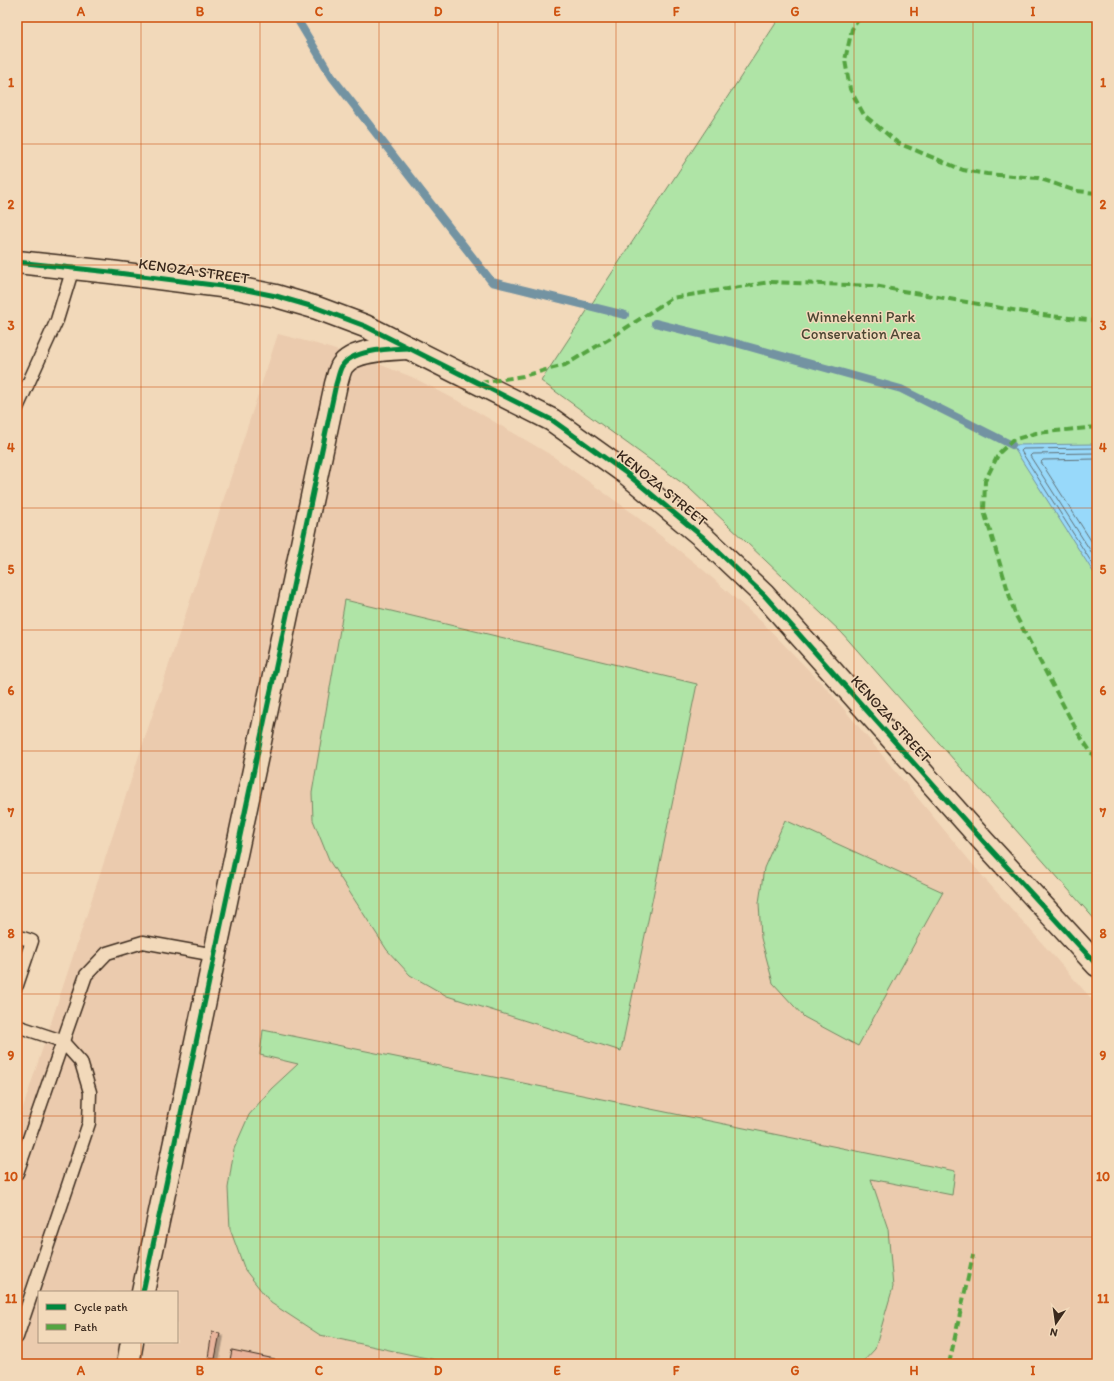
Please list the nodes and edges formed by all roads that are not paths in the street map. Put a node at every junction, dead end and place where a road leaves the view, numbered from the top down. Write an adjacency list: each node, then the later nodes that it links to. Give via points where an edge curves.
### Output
1 (17, 262): 2 (street, KENOZA STREET)
2 (73, 268): 3 (street, KENOZA STREET, via 237,288 276,296 358,324); 4 (lane, via 57,320)
3 (409, 348): 6 (street, via 359,355 342,366 336,384); 7 (street, KENOZA STREET, via 552,420 626,473 704,538 764,595)
4 (17, 408)
5 (17, 936): 8 (lane, via 32,941)
6 (215, 955): 10 (lane, via 143,942 107,953 86,975); 12 (street)
7 (1097, 965)
8 (17, 985)
9 (17, 1026): 10 (lane)
10 (62, 1041): 11 (lane); 13 (lane, via 81,1062 90,1092 89,1123)
11 (17, 1173)
12 (143, 1291)
13 (17, 1337)
14 (132, 1343): 15 (street)
15 (128, 1364)

